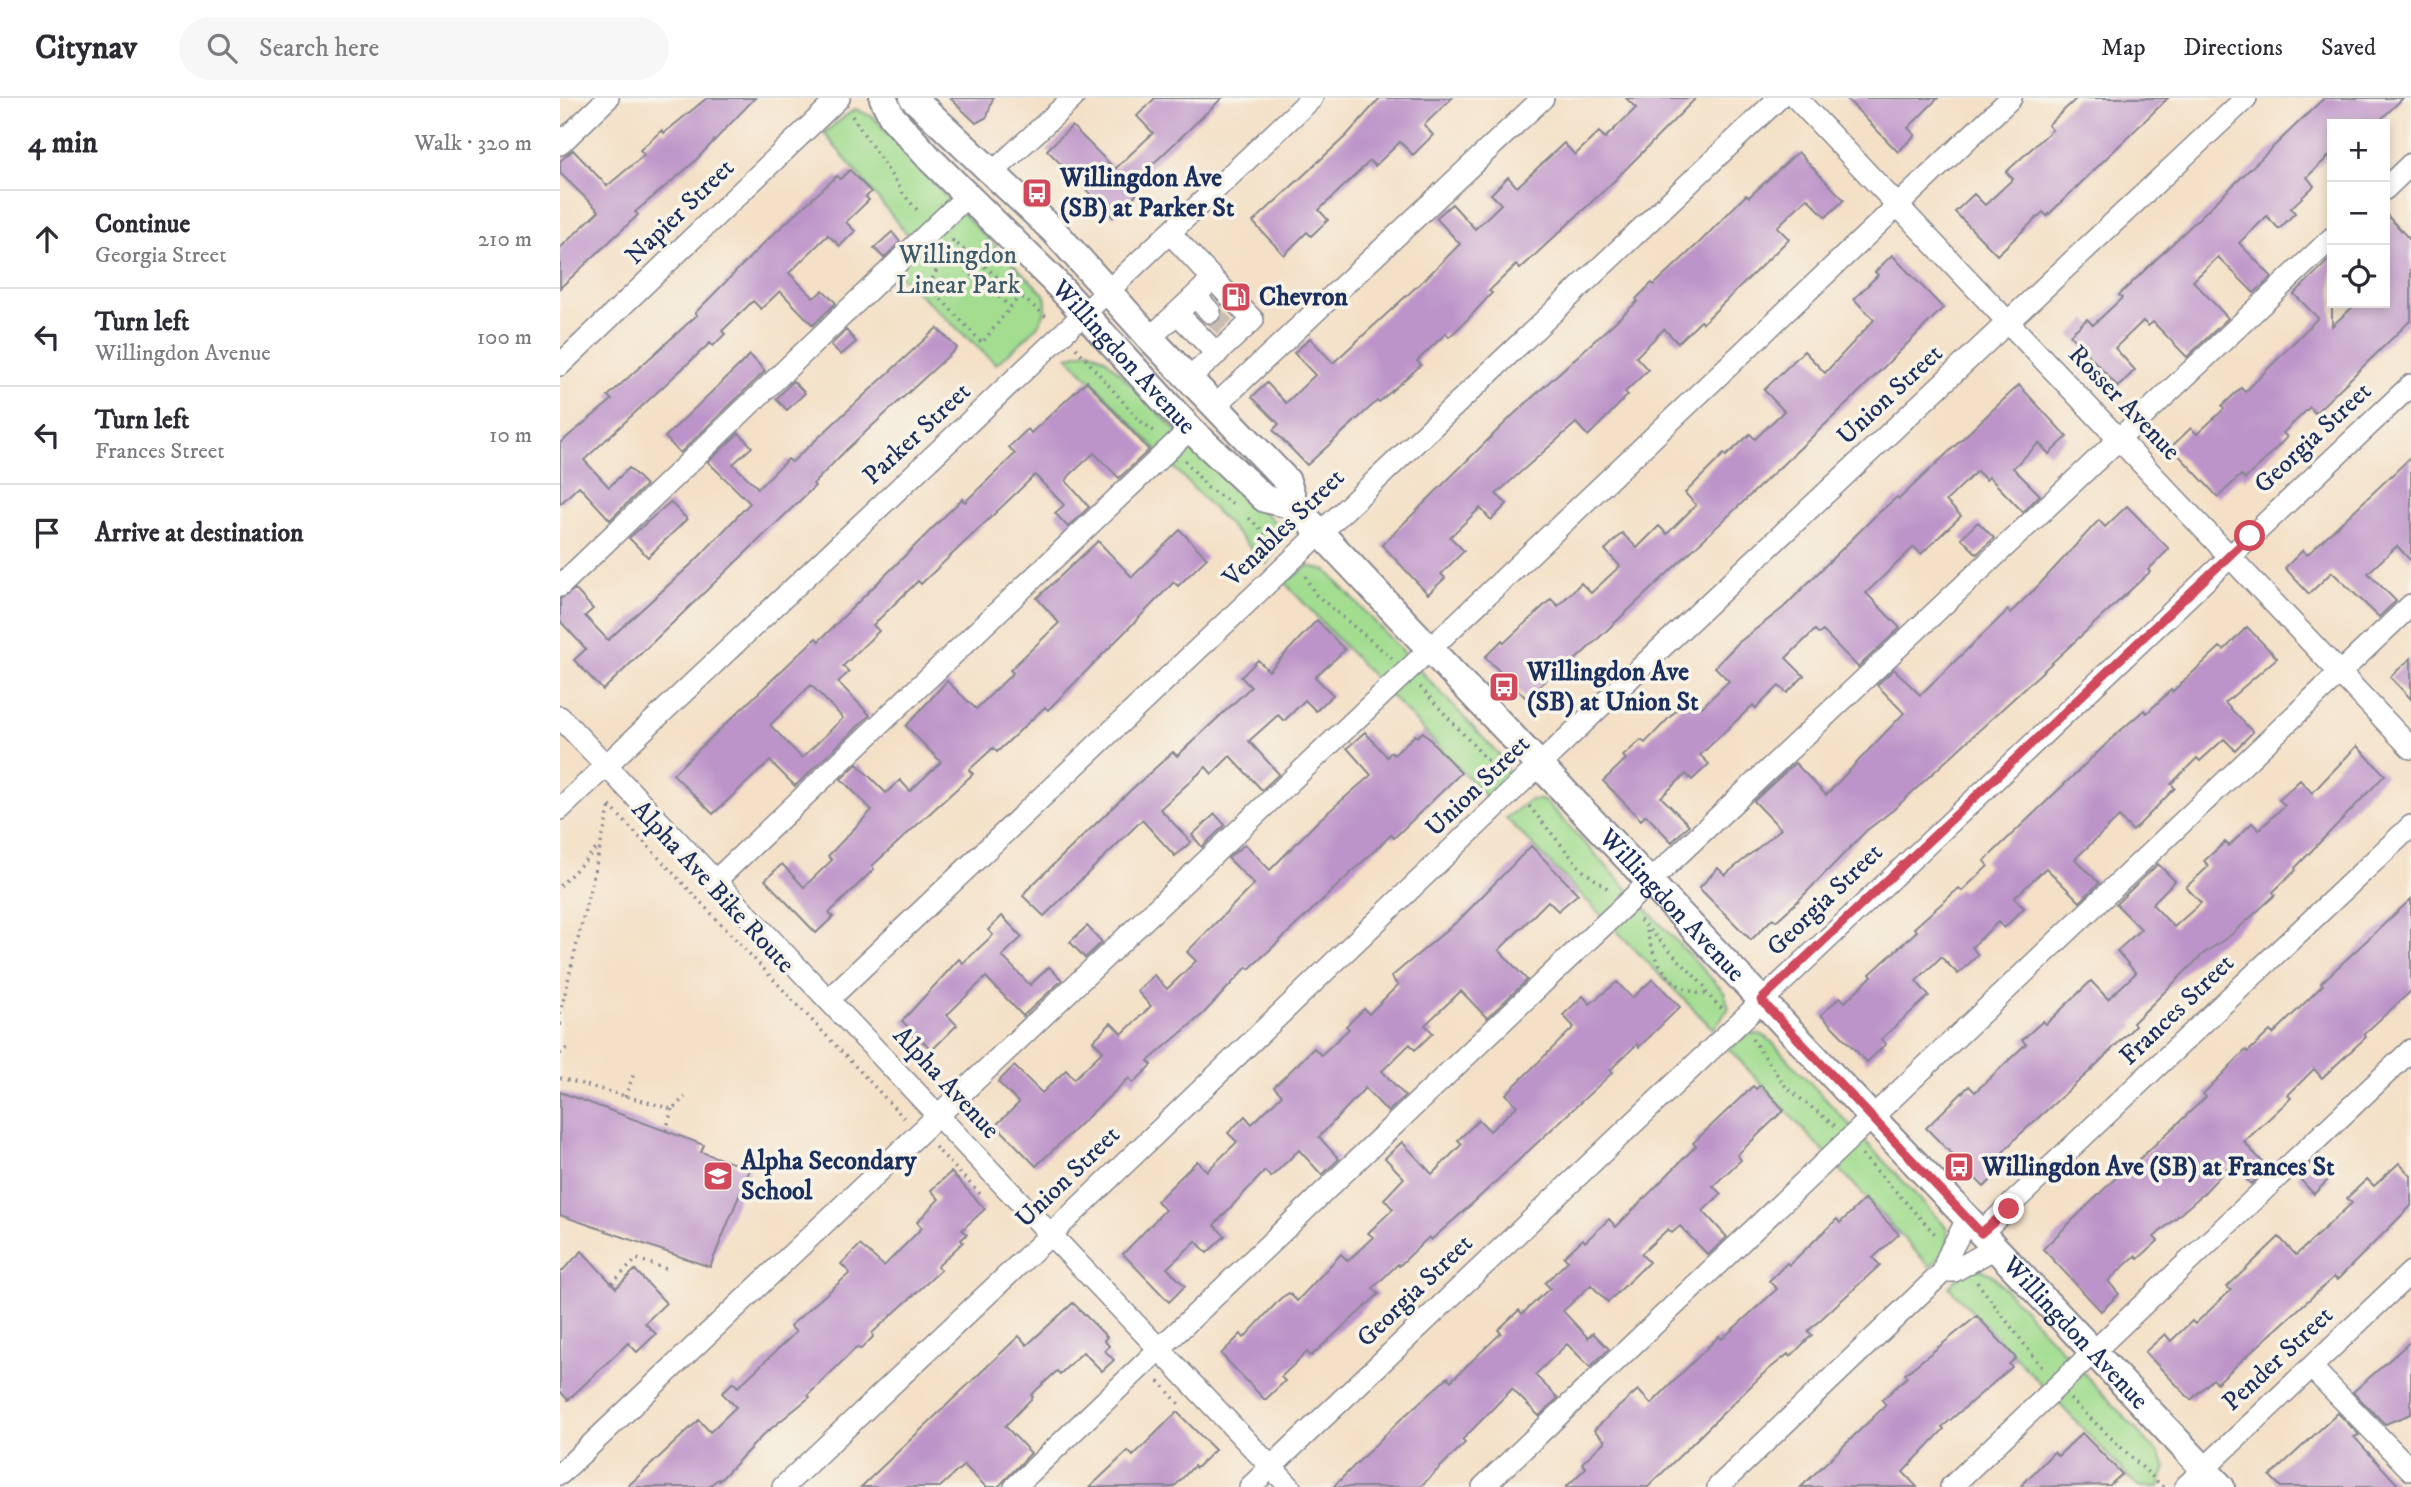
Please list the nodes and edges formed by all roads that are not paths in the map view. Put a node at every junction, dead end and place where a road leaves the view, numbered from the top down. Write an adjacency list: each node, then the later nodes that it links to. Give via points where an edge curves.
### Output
1 (608, 98): 12 (street)
2 (839, 98): 29 (street, Napier Street)
3 (883, 98): 16 (main road, Willingdon Avenue, via 892,117)
4 (913, 98): 14 (main road, Willingdon Avenue)
5 (1073, 98): 14 (street)
6 (1312, 98): 18 (street, Parker Street)
7 (1543, 98): 32 (street)
8 (1779, 98): 36 (street, Venables Street)
9 (1796, 98): 17 (street, Rosser Avenue)
10 (2011, 98): 17 (street)
11 (2246, 98): 26 (street, Union Street)
12 (560, 144)
13 (2411, 164): 15 (street)
14 (991, 174): 21 (main road, Willingdon Avenue, via 1053,230)
15 (2390, 184)
16 (968, 195): 25 (main road, Willingdon Avenue); 38 (street)
17 (1899, 204): 26 (street, Rosser Avenue); 40 (street)
18 (1170, 233): 20 (street); 21 (street, Parker Street)
19 (2327, 244): 34 (street)
20 (1213, 279): 22 (street); 28 (street, via 1253,320 1232,334)
21 (1108, 292): 25 (street, Parker Street); 27 (main road, Willingdon Avenue)
22 (1195, 296): 23 (street); 24 (street)
23 (1210, 312)
24 (1177, 313): 27 (street); 28 (street)
25 (1084, 315): 33 (main road, Willingdon Avenue); 44 (street, Parker Street)
26 (2008, 323): 34 (street, Rosser Avenue); 45 (street, Union Street)
27 (1150, 338): 30 (main road, Willingdon Avenue)
28 (1217, 354): 30 (street)
29 (560, 365)
30 (1189, 379): 32 (main road, Willingdon Avenue)
31 (2411, 385): 37 (street, Georgia Street)
32 (1215, 406): 35 (main road, Willingdon Avenue, via 1287,481)
33 (1190, 429): 35 (main road, Willingdon Avenue, via 1265,499); 48 (street)
34 (2119, 438): 37 (street, Rosser Avenue); 49 (street)
35 (1295, 506): 36 (main road, Willingdon Avenue)
36 (1320, 532): 40 (main road, Willingdon Avenue); 50 (street, Venables Street)
37 (2230, 555): 41 (street, Rosser Avenue); 51 (street, Georgia Street)
38 (560, 586)
39 (2411, 604): 41 (street)
40 (1432, 649): 45 (main road, Willingdon Avenue); 53 (street)
41 (2342, 671): 43 (street, Rosser Avenue); 54 (street)
42 (560, 717): 44 (street, Alpha Avenue)
43 (2411, 748)
44 (607, 765): 46 (street, Parker Street); 48 (street, Alpha Avenue)
45 (1541, 765): 49 (main road, Willingdon Avenue); 56 (street, Union Street)
46 (560, 809)
47 (2411, 826): 55 (street, Frances Street)
48 (716, 880): 50 (street, Alpha Avenue)
49 (1652, 882): 51 (main road, Willingdon Avenue); 59 (street)
50 (829, 999): 53 (street, Alpha Avenue)
51 (1761, 1000): 54 (main road, Willingdon Avenue); 62 (street, Georgia Street)
52 (2411, 1050): 60 (street)
53 (938, 1115): 56 (street, Alpha Avenue); 64 (street)
54 (1872, 1117): 55 (main road, Willingdon Avenue); 70 (street)
55 (1981, 1233): 57 (street, Frances Street, via 1954,1270); 57 (street, Frances Street, via 1958,1242 1944,1262); 60 (main road, Willingdon Avenue)
56 (1049, 1235): 59 (street, Alpha Avenue); 66 (street, Union Street)
57 (1944, 1271): 71 (street, Frances Street)
58 (2411, 1272): 61 (street, Pender Street)
59 (1158, 1349): 62 (street, Alpha Avenue); 67 (street)
60 (2093, 1352): 65 (main road, Willingdon Avenue); 72 (street)
61 (2311, 1367): 63 (street); 65 (street, Pender Street)
62 (1271, 1467): 68 (street, Georgia Street); 69 (street, Alpha Avenue)
63 (2411, 1470)
64 (560, 1474)
65 (2203, 1481)
66 (783, 1487)
67 (1015, 1487)
68 (1250, 1487)
69 (1290, 1487)
70 (1483, 1487)
71 (1718, 1487)
72 (1951, 1487)

